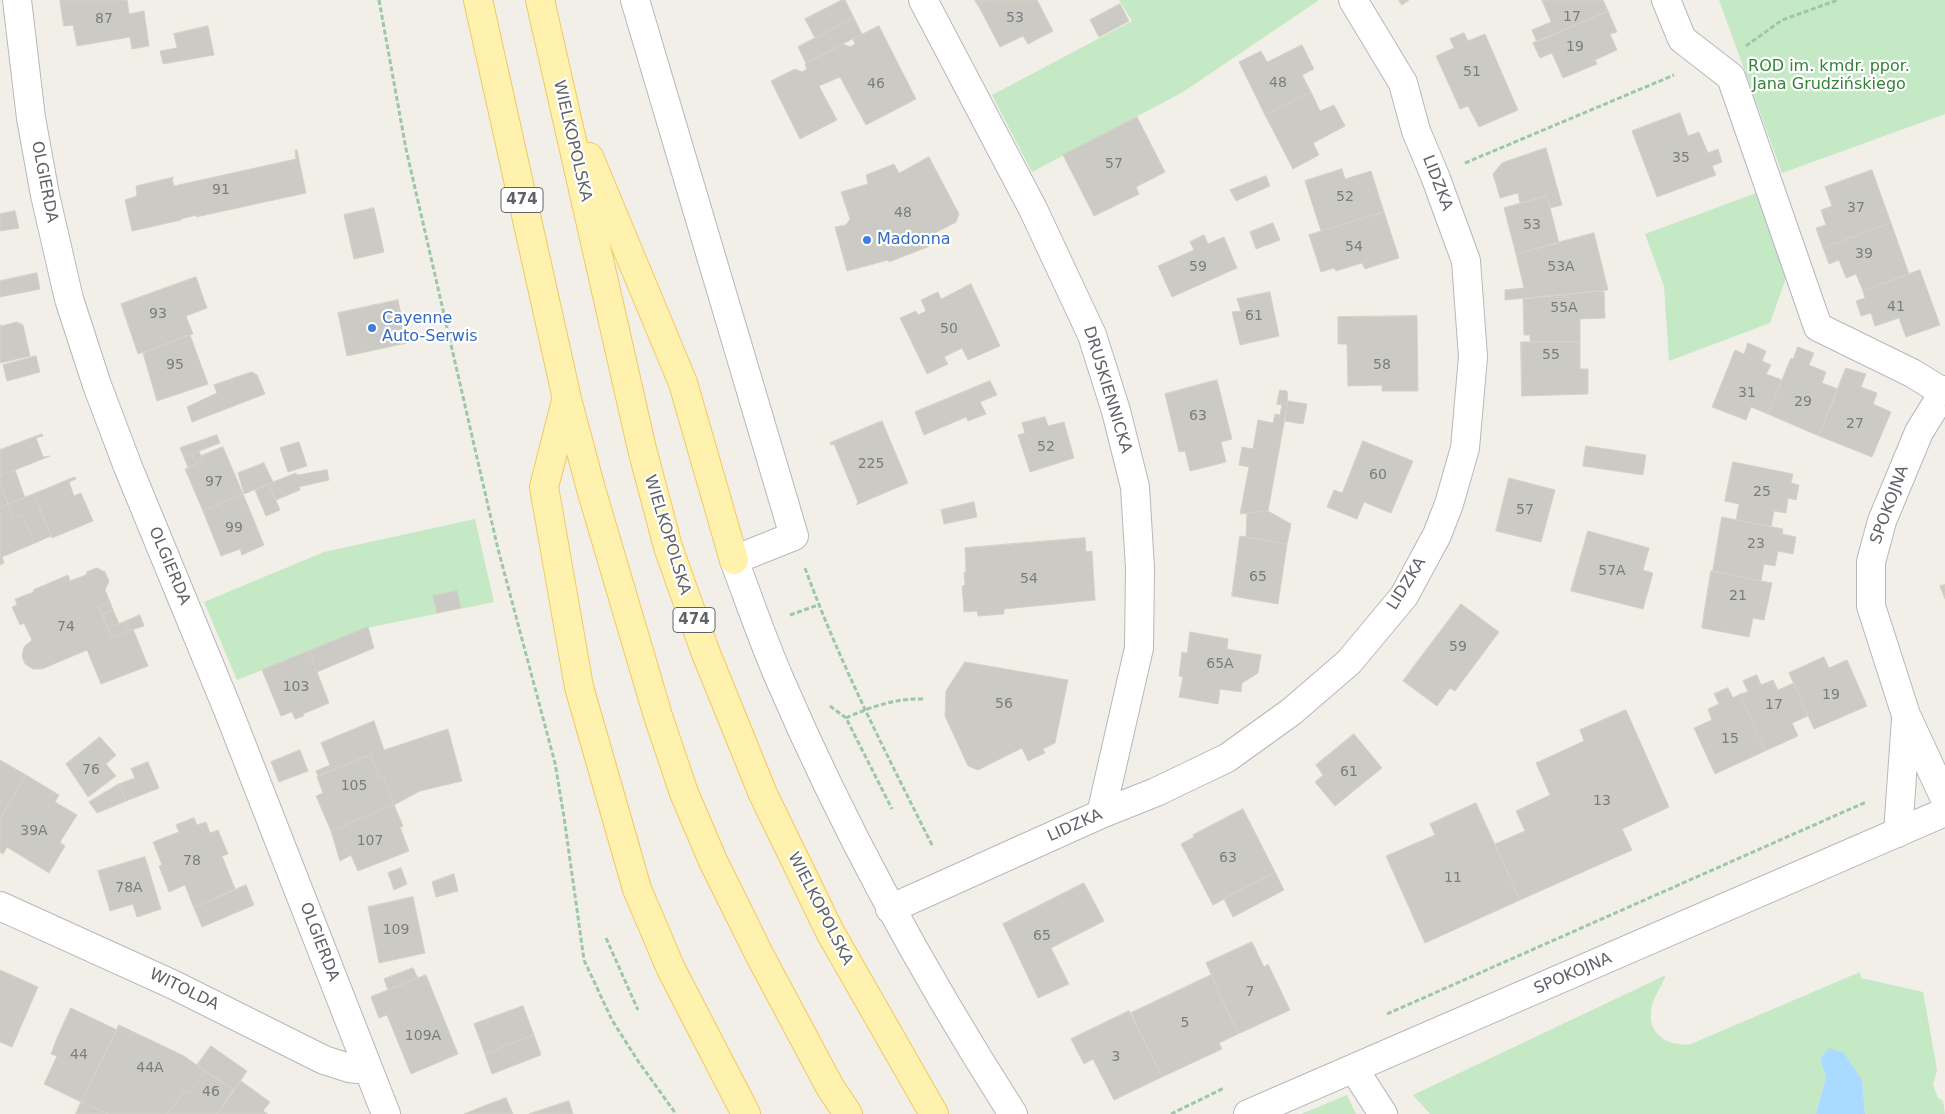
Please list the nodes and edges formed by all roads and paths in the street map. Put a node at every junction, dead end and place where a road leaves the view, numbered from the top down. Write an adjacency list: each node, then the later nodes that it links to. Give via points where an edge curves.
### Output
1 (17, 0): 36 (street, OLGIERDA, via 31,118 45,195 69,299 97,385)
2 (379, 0): 39 (path, via 406,149 496,539 555,762 584,960 612,1020)
3 (478, 0): 15 (main road, 474)
4 (540, 0): 12 (main road, WIELKOPOLSKA / 474)
5 (635, 0): 16 (street)
6 (923, 0): 27 (street, DRUSKIENNICKA, via 1033,209 1092,335 1135,487 1140,568 1139,648)
7 (1353, 0): 13 (street, LIDZKA, via 1403,83 1416,131)
8 (1666, 0): 11 (street, via 1682,39)
9 (1838, 0): 10 (path)
10 (1782, 20)
11 (1708, 60): 13 (path); 14 (street, via 1731,77 1818,327)
12 (559, 86): 17 (main road, via 683,384); 42 (main road, WIELKOPOLSKA / 474, via 668,548 705,650 764,794 830,932)
13 (1435, 176): 27 (street, LIDZKA, via 1466,261 1473,357 1464,448 1437,535 1404,596 1350,662 1291,712 1227,758)
14 (1944, 391): 20 (street, SPOKOJNA, via 1919,432 1898,480 1871,562 1871,606)
15 (567, 399): 40 (main road, via 544,487 579,687 636,889 671,970); 41 (main road, 474, via 658,716 684,793 712,861 759,954 830,1087)
16 (794, 536): 17 (street); 19 (path, via 818,605)
17 (734, 560): 31 (street, via 779,679)
18 (923, 699): 19 (path)
19 (864, 709): 21 (path); 29 (path)
20 (1906, 715): 23 (street, SPOKOJNA); 24 (street, SPOKOJNA)
21 (846, 718)
22 (850, 729): 25 (path)
23 (1901, 787): 28 (street, SPOKOJNA); 34 (path)
24 (1945, 799)
25 (892, 809)
26 (1945, 812): 28 (street, SPOKOJNA)
27 (1101, 814): 31 (street, LIDZKA)
28 (1898, 833): 35 (street, SPOKOJNA)
29 (933, 848)
30 (0, 906): 36 (street, WITOLDA, via 174,985 324,1060)
31 (890, 909): 43 (street, via 961,1033)
32 (606, 938): 33 (path)
33 (638, 1010)
34 (1383, 1016)
35 (1354, 1069): 45 (street, SPOKOJNA); 46 (street)
36 (368, 1070): 38 (street, OLGIERDA)
37 (1232, 1084): 44 (path)
38 (386, 1114)
39 (676, 1114)
40 (746, 1114)
41 (848, 1114)
42 (934, 1114)
43 (1013, 1114)
44 (1171, 1114)
45 (1248, 1114)
46 (1383, 1114)

